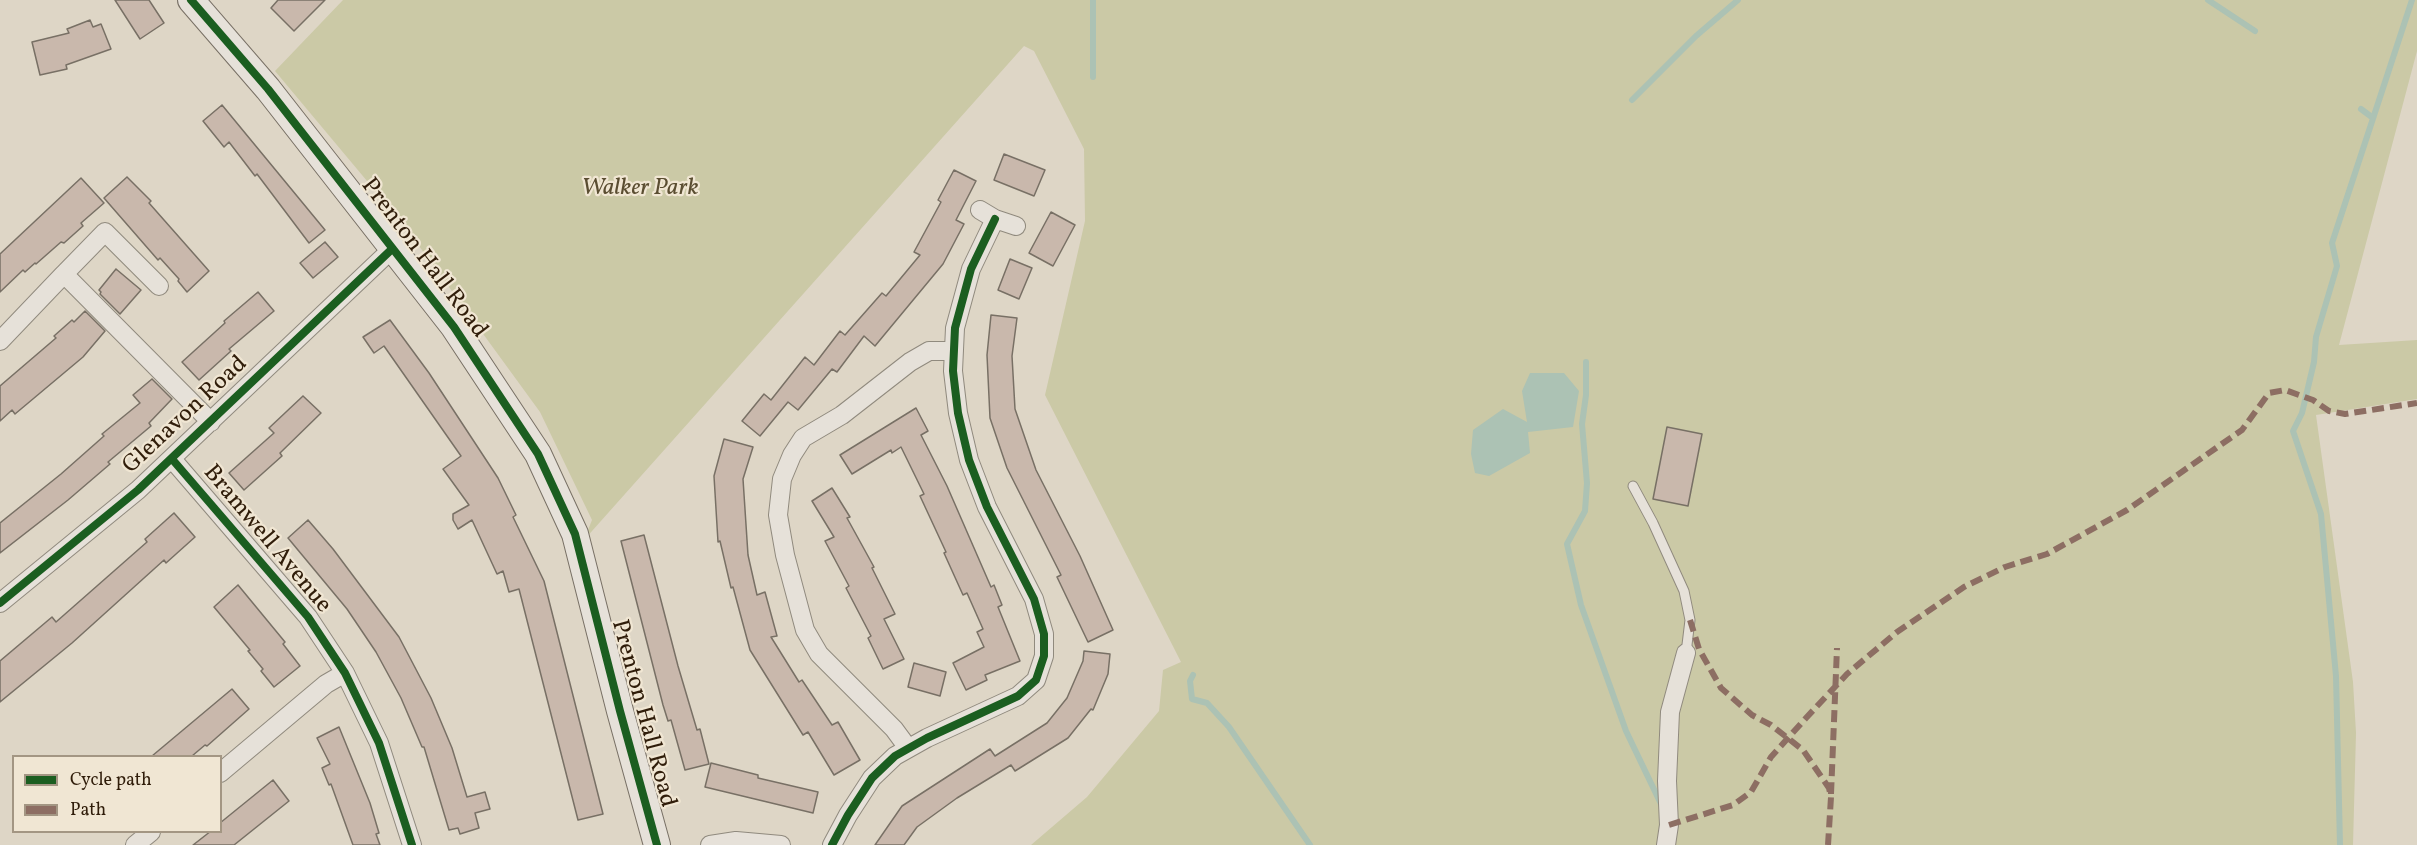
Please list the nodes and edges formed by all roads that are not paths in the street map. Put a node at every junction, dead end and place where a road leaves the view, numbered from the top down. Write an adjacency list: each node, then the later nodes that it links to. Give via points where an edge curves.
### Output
1 (191, 0): 3 (street, Prenton Hall Road, via 268,89)
2 (1016, 226): 7 (street, via 987,214 955,328)
3 (392, 249): 8 (street, Glenavon Road); 19 (street, Prenton Hall Road, via 454,327 538,454 575,534)
4 (64, 274): 5 (street, via 105,232); 6 (street); 8 (street)
5 (159, 286)
6 (0, 341)
7 (954, 351): 14 (street, via 958,413 969,460 987,507 1034,599 1044,634 1044,656 1036,680 1018,696); 14 (street, via 930,351 910,362 842,415 803,438 782,478 778,515 805,630 819,654)
8 (211, 422): 9 (street, Glenavon Road)
9 (172, 459): 11 (street, Glenavon Road); 13 (street, Bramwell Avenue, via 308,616)
10 (1633, 486): 12 (lane, via 1684,591 1689,620)
11 (0, 603)
12 (1686, 653): 23 (street, via 1670,712)
13 (345, 673): 15 (street, via 326,684); 18 (street, Bramwell Avenue, via 379,743)
14 (908, 748): 22 (street, via 872,778)
15 (222, 771)
16 (149, 833): 17 (street)
17 (135, 845)
18 (412, 845)
19 (657, 845)
20 (710, 845): 21 (street, via 736,841)
21 (781, 845)
22 (832, 845)
23 (1666, 845)

